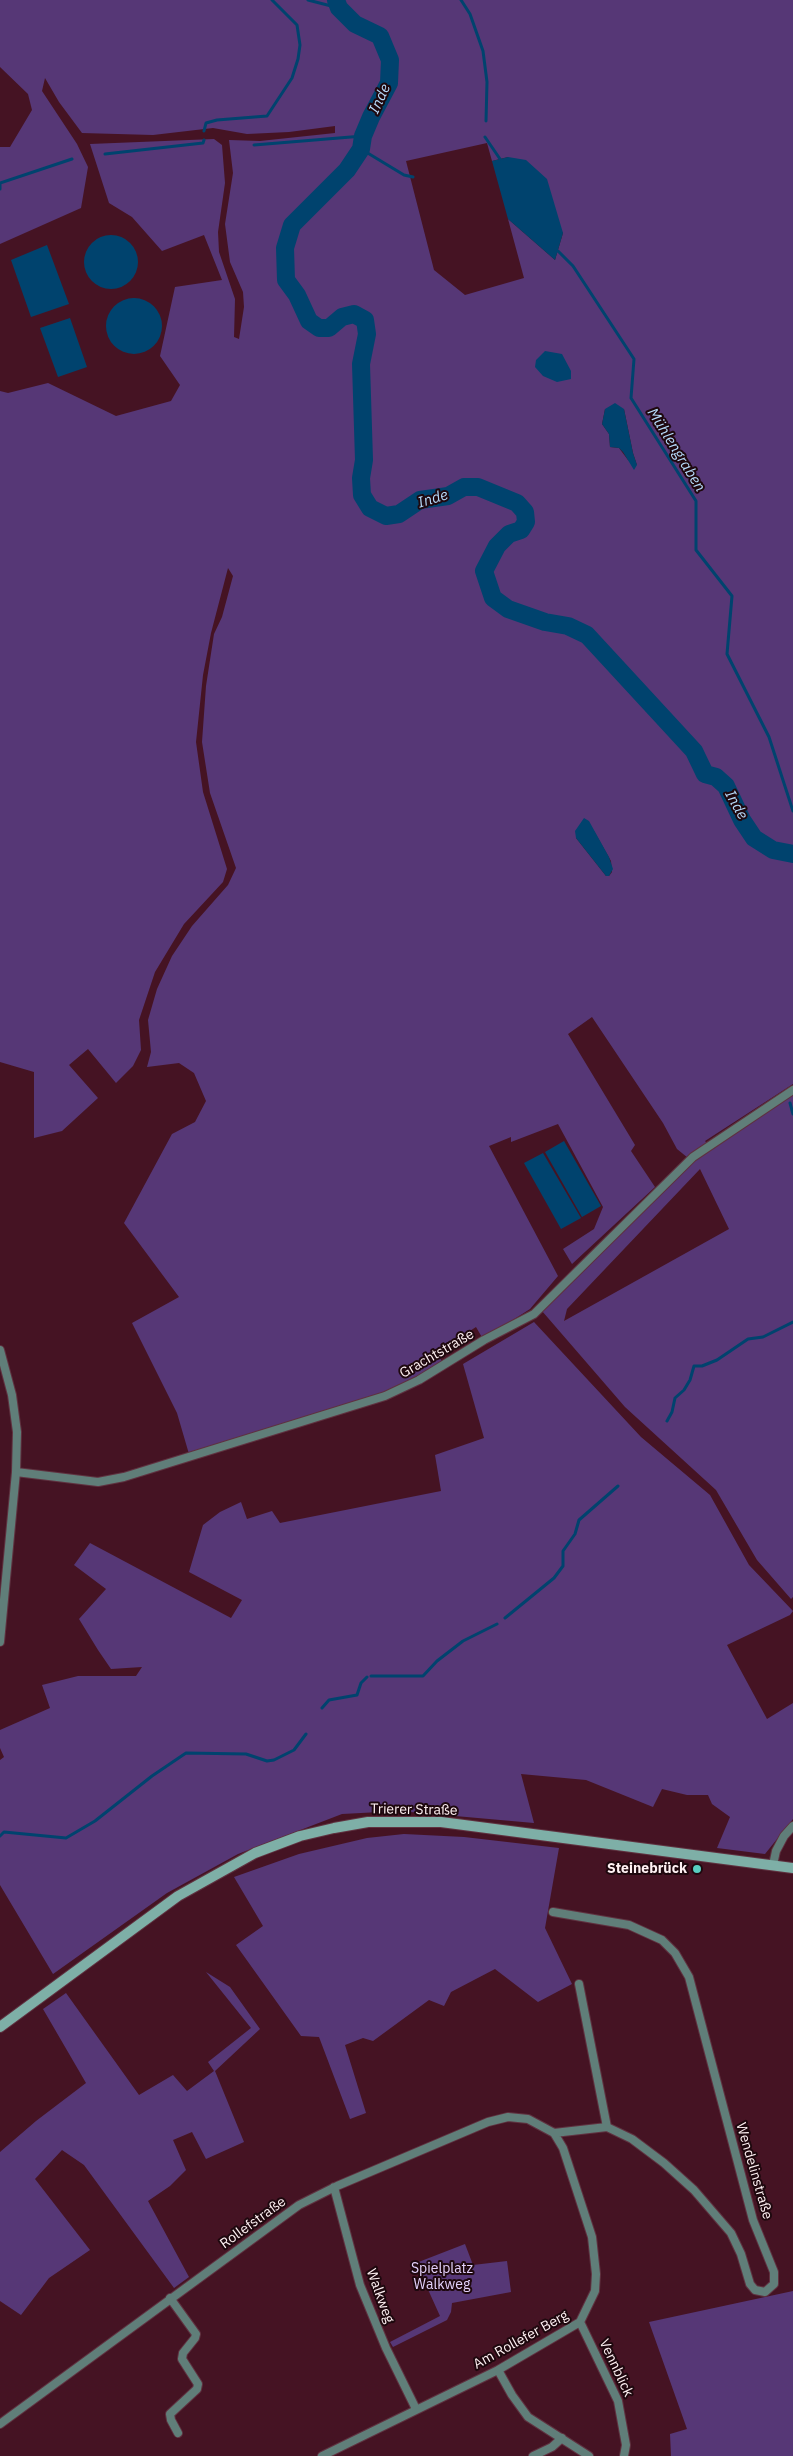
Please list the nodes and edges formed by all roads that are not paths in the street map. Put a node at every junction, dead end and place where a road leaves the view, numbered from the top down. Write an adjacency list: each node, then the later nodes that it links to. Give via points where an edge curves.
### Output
1 (793, 1090): 3 (street, Grachtstraße, via 693,1157 534,1314 410,1384 385,1396 124,1477 98,1482)
2 (0, 1350): 3 (street, via 12,1395 17,1432)
3 (16, 1472): 4 (street)
4 (0, 1642)
5 (793, 1826): 6 (street, via 776,1851)
6 (773, 1865): 7 (main road, Trierer Straße); 10 (main road, Trierer Straße, via 441,1822 368,1822 334,1828 300,1836 255,1853 178,1896)
7 (793, 1868)
8 (553, 1912): 11 (street, Wendelinstraße, via 629,1924 662,1940 675,1953 689,1977 753,2220 774,2272 771,2288 765,2292 755,2290 750,2284 731,2233 694,2190 664,2162 632,2139)
9 (579, 1984): 11 (street)
10 (0, 2027)
11 (607, 2127): 12 (street)
12 (554, 2133): 13 (street, Rollefstraße, via 528,2120 508,2117 488,2122); 15 (street, Am Rollefer Berg, via 563,2148 592,2237 595,2291)
13 (334, 2187): 14 (street, Rollefstraße, via 299,2205); 17 (street, Walkweg, via 360,2285)
14 (170, 2298): 18 (street, Rollefstraße); 19 (street, via 196,2334 182,2353 182,2359 198,2384 197,2389 170,2414)
15 (580, 2322): 16 (street, Am Rollefer Berg); 24 (street, Vennblick, via 618,2401 626,2444)
16 (498, 2370): 17 (street, Am Rollefer Berg); 20 (street, via 528,2417)
17 (416, 2408): 21 (street, Am Rollefer Berg)
18 (0, 2424)
19 (178, 2433)
20 (562, 2438): 22 (street); 23 (street)
21 (322, 2456)
22 (533, 2456)
23 (590, 2456)
24 (624, 2456)

